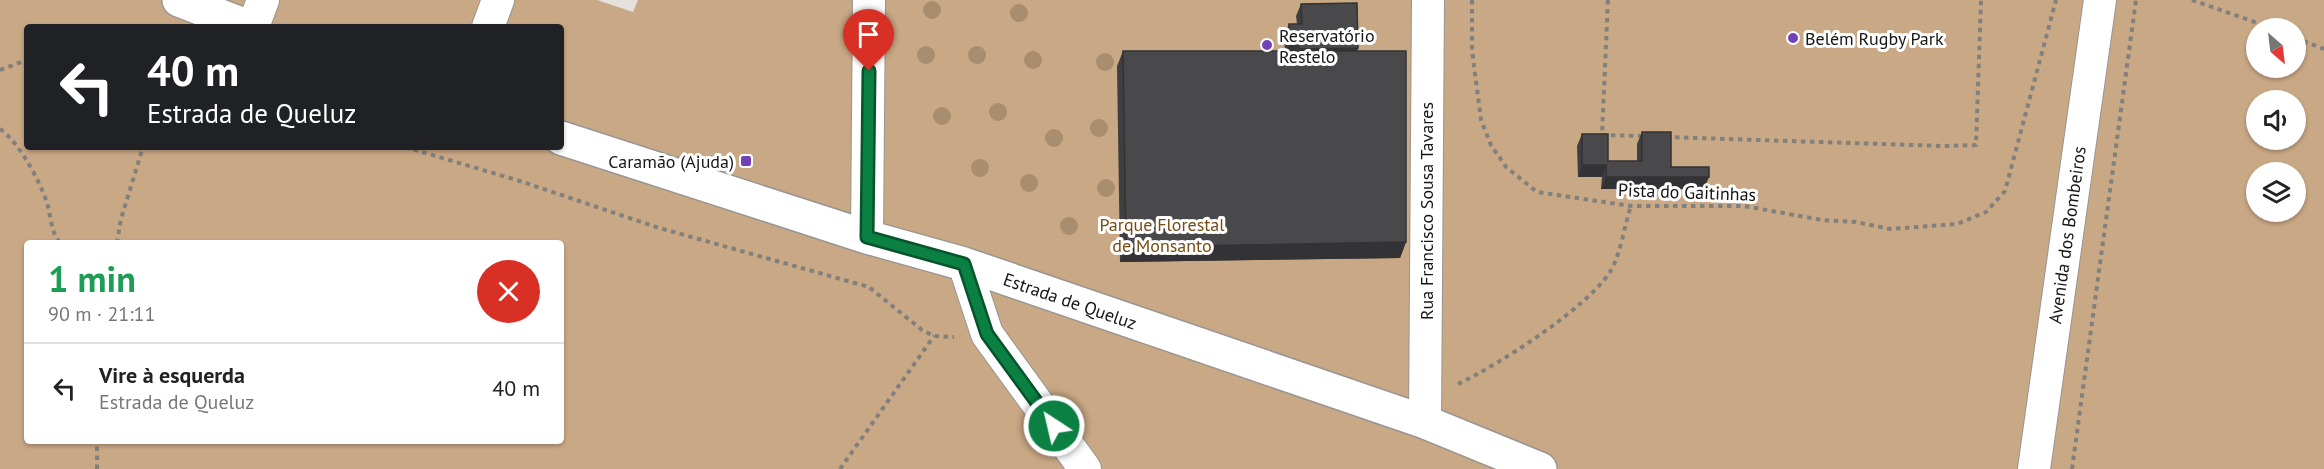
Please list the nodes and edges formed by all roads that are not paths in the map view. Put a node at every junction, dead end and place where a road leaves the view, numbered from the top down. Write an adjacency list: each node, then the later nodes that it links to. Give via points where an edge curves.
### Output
1 (179, 0): 7 (street)
2 (263, 0): 8 (street)
3 (498, 0): 9 (street)
4 (869, 0): 11 (street)
5 (1428, 0): 13 (street, Rua Francisco Sousa Tavares)
6 (2100, 0): 14 (street, Avenida dos Bombeiros)
7 (243, 24)
8 (252, 24)
9 (489, 24)
10 (564, 139): 11 (street, Estrada de Queluz)
11 (867, 237): 12 (street, Estrada de Queluz)
12 (964, 264): 13 (street, Estrada de Queluz); 15 (street, via 987,334)
13 (1425, 411): 16 (street, Estrada de Queluz)
14 (2039, 437): 17 (street); 18 (street, Avenida dos Bombeiros)
15 (1085, 469)
16 (1540, 469)
17 (2024, 469)
18 (2034, 469)

